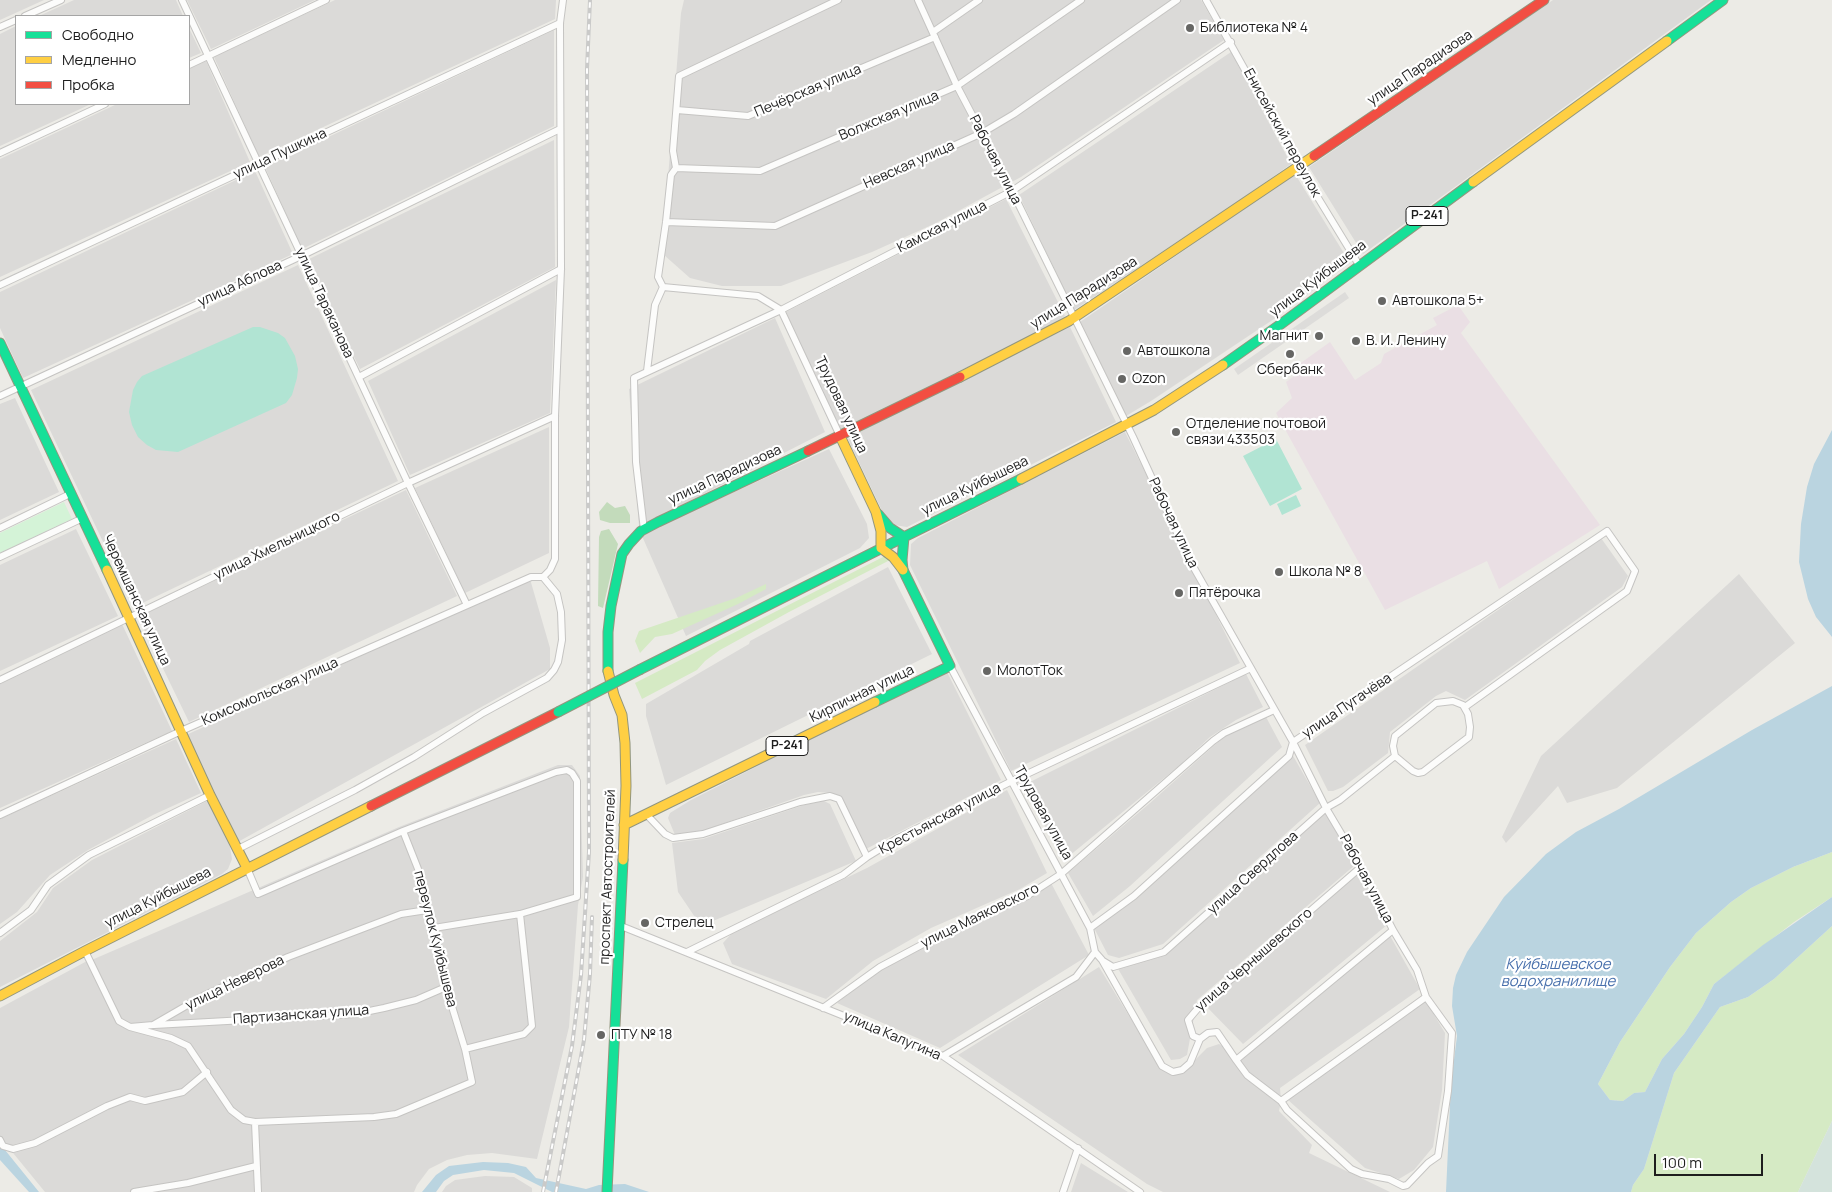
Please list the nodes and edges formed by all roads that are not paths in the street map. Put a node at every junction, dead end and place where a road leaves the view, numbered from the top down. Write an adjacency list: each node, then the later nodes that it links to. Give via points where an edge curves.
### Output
1 (61, 0): 13 (street)
2 (182, 0): 14 (street, улица Тараканова)
3 (326, 0): 21 (street)
4 (563, 0): 17 (street)
5 (838, 0): 25 (street, via 679,76)
6 (918, 0): 19 (street, Рабочая улица)
7 (979, 0): 19 (street, Печёрская улица)
8 (1081, 0): 23 (street, Волжская улица)
9 (1177, 0): 27 (street, Невская улица)
10 (1206, 0): 20 (street, Енисейский переулок)
11 (1544, 0): 30 (main road, улица Парадизова)
12 (1723, 0): 35 (main road, улица Куйбышева / Р-241)
13 (27, 15)
14 (189, 15)
15 (190, 17): 21 (street, улица Тараканова)
16 (15, 20): 18 (street)
17 (560, 23): 26 (street); 29 (street, улица Пушкина)
18 (0, 27)
19 (934, 34): 23 (street, Рабочая улица); 25 (street, Печёрская улица, via 748,116)
20 (1231, 42): 30 (street, Енисейский переулок); 32 (street, Камская улица)
21 (208, 55): 22 (street); 29 (street, улица Тараканова)
22 (190, 64)
23 (957, 86): 27 (street, Рабочая улица); 31 (street, Волжская улица, via 760,171)
24 (103, 105): 28 (street)
25 (677, 110): 31 (street, via 672,152)
26 (560, 129): 34 (street, улица Аблова); 36 (street)
27 (982, 133): 32 (street, Рабочая улица); 33 (street, Невская улица, via 775,226)
28 (0, 153)
29 (258, 164): 34 (street, улица Тараканова); 37 (street, улица Пушкина)
30 (1298, 166): 35 (street, Енисейский переулок); 40 (main road, улица Парадизова)
31 (676, 168): 33 (street, via 671,175)
32 (1012, 192): 39 (street, Камская улица); 40 (street, Рабочая улица)
33 (666, 222): 38 (street, via 658,277)
34 (301, 256): 43 (street, улица Тараканова); 44 (street, улица Аблова)
35 (1359, 266): 47 (main road, улица Куйбышева / Р-241, via 1202,379)
36 (561, 269): 43 (street); 46 (street)
37 (0, 285)
38 (662, 287): 39 (street, via 758,296); 42 (street, via 654,305)
39 (781, 310): 42 (street, Камская улица); 48 (street, Трудовая улица)
40 (1074, 318): 47 (street, Рабочая улица); 48 (main road, улица Парадизова)
41 (0, 343): 44 (main road, Черемшанская улица)
42 (647, 372): 54 (street, Камская улица, via 634,378 636,462)
43 (359, 377): 49 (street, улица Тараканова)
44 (21, 386): 45 (street, улица Аблова); 50 (main road, Черемшанская улица)
45 (0, 396)
46 (555, 416): 49 (street, улица Хмельницкого); 60 (street, via 555,558)
47 (1126, 425): 55 (main road, улица Куйбышева); 64 (street, Рабочая улица, via 1190,561)
48 (840, 436): 51 (main road, Трудовая улица); 54 (main road, улица Парадизова)
49 (408, 483): 61 (street, улица Тараканова); 62 (street, улица Хмельницкого)
50 (72, 493): 52 (main road, Черемшанская улица); 53 (street)
51 (876, 512): 55 (main road, via 890,528); 56 (main road)
52 (83, 518): 57 (street); 62 (main road, Черемшанская улица)
53 (0, 528)
54 (644, 530): 58 (main road, улица Парадизова, via 622,554)
55 (904, 537): 56 (main road, улица Куйбышева); 59 (main road)
56 (881, 548): 59 (main road); 81 (main road, улица Куйбышева, bridge)
57 (0, 557)
58 (620, 565): 76 (main road, проспект Автостроителей, via 611,606 608,658 610,681 622,715 625,743)
59 (903, 570): 63 (main road, Трудовая улица)
60 (543, 577): 61 (street, Комсомольская улица, via 531,577); 78 (street, via 557,594 562,626 558,662 547,678 372,781)
61 (467, 605): 68 (street, Комсомольская улица)
62 (128, 617): 65 (street, улица Хмельницкого); 68 (main road, Черемшанская улица)
63 (950, 666): 71 (street, Трудовая улица); 74 (main road, Кирпичная улица / Р-241)
64 (1251, 668): 67 (street, Рабочая улица); 71 (street, Крестьянская улица)
65 (0, 680)
66 (1465, 707): 69 (street, улица Пугачёва, via 1627,591 1635,572 1607,531); 70 (street, via 1453,700 1436,703 1395,736); 70 (street, via 1469,737 1423,772 1413,771)
67 (1274, 710): 69 (street, Рабочая улица); 82 (street, улица Маяковского, via 1213,741)
68 (181, 731): 72 (main road, Черемшанская улица); 75 (street, Комсомольская улица)
69 (1293, 742): 73 (street, Рабочая улица); 87 (street, улица Пугачёва, via 1289,756 1134,896)
70 (1394, 756): 73 (street, улица Свердлова)
71 (1010, 782): 79 (street, Крестьянская улица); 82 (street, Трудовая улица)
72 (210, 794): 78 (main road, Черемшанская улица); 89 (street, via 89,855 48,885 31,910)
73 (1326, 808): 80 (street, Рабочая улица); 93 (street, улица Свердлова, via 1164,952 1113,967)
74 (646, 814): 76 (main road, Кирпичная улица / Р-241); 79 (street, via 673,838 703,834 800,802 830,796 838,799)
75 (0, 815)
76 (624, 825): 85 (main road, проспект Автостроителей)
77 (403, 831): 81 (street, via 258,894); 83 (street, переулок Куйбышева, via 422,879); 84 (street, via 556,772 566,770 572,773 577,780 578,793 578,897)
78 (238, 849): 81 (main road, Черемшанская улица)
79 (867, 857): 91 (street, Крестьянская улица, via 843,875)
80 (1361, 867): 88 (street, Рабочая улица); 100 (street, улица Чернышевского, via 1203,1003 1188,1020 1193,1036)
81 (247, 868): 90 (main road, улица Куйбышева)
82 (1061, 874): 87 (street, Трудовая улица); 97 (street, улица Маяковского, via 1027,896 940,935 880,967)
83 (427, 910): 86 (street, переулок Куйбышева); 98 (street, улица Неверова, via 401,914 288,957 203,996)
84 (520, 914): 86 (street); 101 (street, via 532,1026 524,1034)
85 (621, 926): 91 (street, улица Калугина); 112 (main road, проспект Автостроителей)
86 (434, 928): 94 (street, переулок Куйбышева)
87 (1090, 928): 92 (street, Трудовая улица)
88 (1393, 930): 96 (street, Рабочая улица, via 1417,970); 103 (street)
89 (0, 933)
90 (85, 951): 95 (main road, улица Куйбышева); 99 (street, via 113,1012 119,1021)
91 (687, 952): 97 (street, улица Калугина)
92 (1095, 952): 93 (street, Трудовая улица); 102 (street, via 1076,978)
93 (1102, 960): 100 (street, Трудовая улица, via 1162,1066 1173,1072 1182,1070 1190,1063)
94 (446, 988): 98 (street, Партизанская улица, via 416,1000 355,1014); 101 (street, переулок Куйбышева)
95 (0, 996)
96 (1426, 996): 105 (street); 105 (street, Рабочая улица, via 1452,1033 1448,1091 1438,1156 1407,1185 1351,1169)
97 (823, 1008): 102 (street, улица Калугина)
98 (153, 1025): 99 (street, улица Неверова)
99 (130, 1026): 104 (street, via 188,1046)
100 (1200, 1040): 103 (street, via 1208,1033 1217,1032)
101 (465, 1049): 106 (street, переулок Куйбышева, via 472,1082 396,1114)
102 (943, 1056): 108 (street, улица Калугина)
103 (1236, 1060): 105 (street, via 1247,1075)
104 (206, 1072): 106 (street, via 231,1110 244,1120); 107 (street, via 183,1092 146,1101 130,1097 35,1143 13,1149 3,1146)
105 (1281, 1101)
106 (255, 1122): 109 (street)
107 (0, 1140)
108 (1078, 1148): 113 (street); 114 (street, улица Калугина)
109 (256, 1166): 110 (street); 111 (street)
110 (134, 1192)
111 (258, 1192)
112 (607, 1192)
113 (1063, 1192)
114 (1140, 1192)

